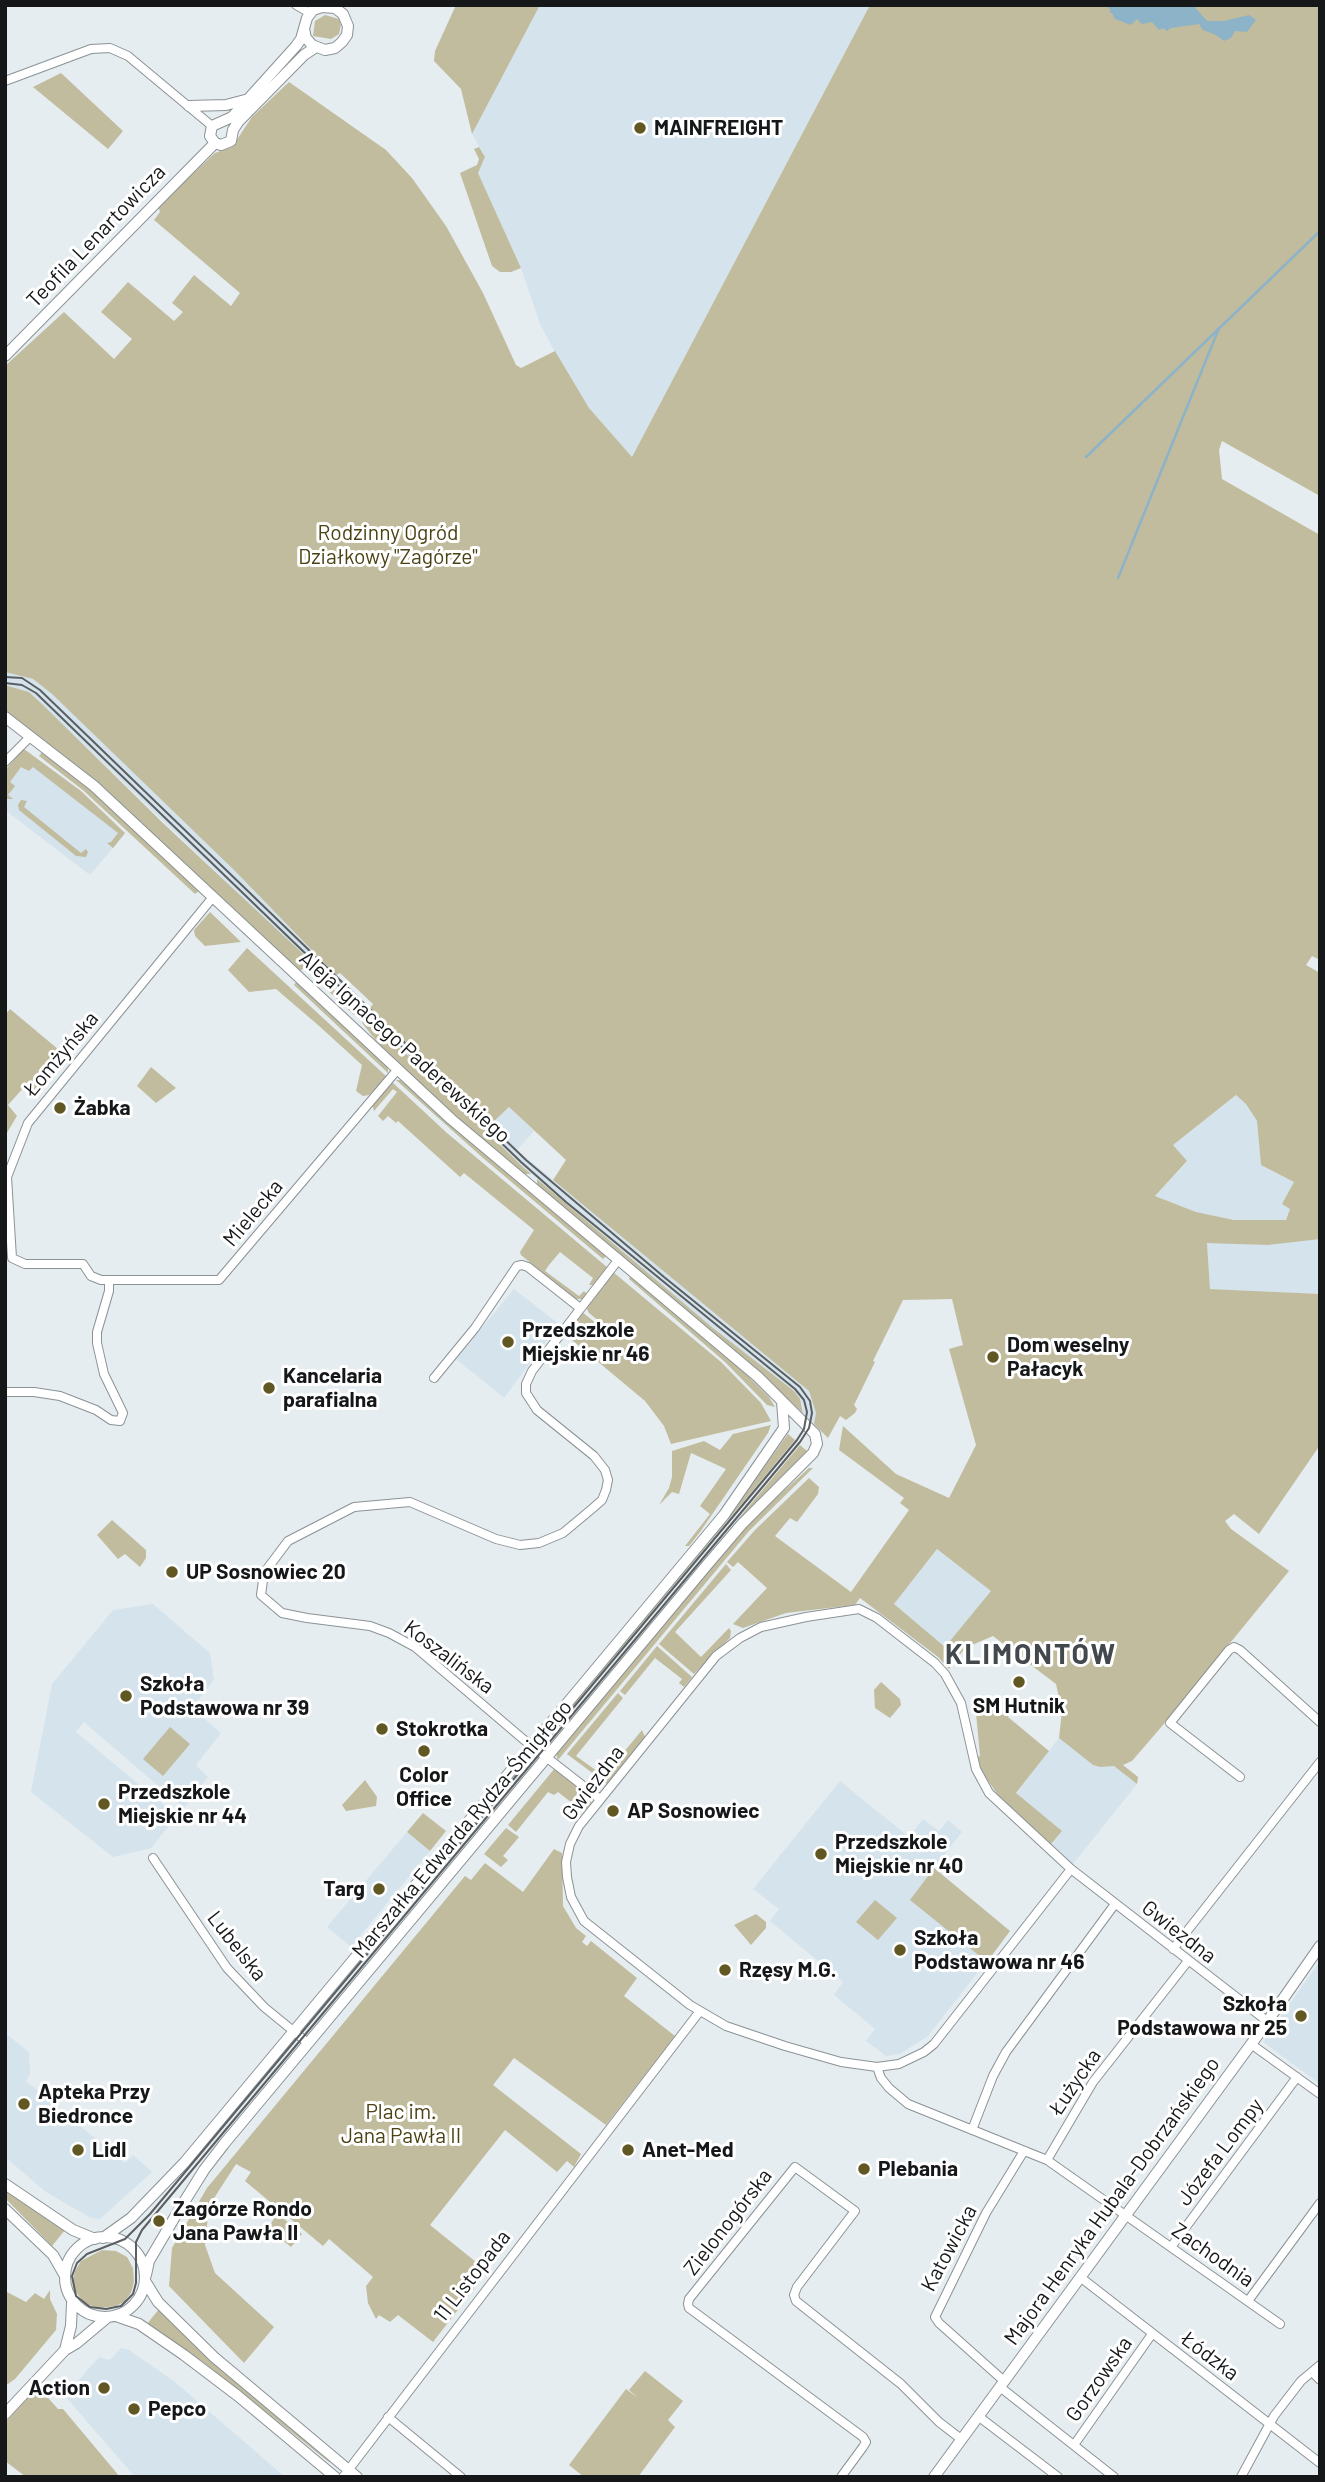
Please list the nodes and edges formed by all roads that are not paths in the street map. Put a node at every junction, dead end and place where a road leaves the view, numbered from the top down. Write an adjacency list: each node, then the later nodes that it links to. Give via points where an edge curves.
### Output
1 (296, 5): 3 (street)
2 (347, 10): 3 (street, via 326,6); 5 (street, via 348,30 342,43 330,50)
3 (310, 13): 4 (street)
4 (304, 29): 5 (street); 7 (street, via 296,46)
5 (316, 47): 10 (street)
6 (5, 81): 8 (street, via 91,49 110,48 128,55)
7 (247, 99): 8 (street, via 232,105); 10 (street)
8 (189, 106): 9 (street)
9 (212, 126): 10 (street, via 219,121); 11 (street, via 209,133)
10 (229, 126): 11 (street, via 232,139 228,144)
11 (215, 143): 12 (street, Teofila Lenartowicza)
12 (5, 356)
13 (5, 717): 14 (street, Aleja Ignacego Paderewskiego)
14 (30, 737): 15 (street); 16 (street, Aleja Ignacego Paderewskiego, via 94,786)
15 (5, 762)
16 (213, 897): 17 (street, Aleja Ignacego Paderewskiego); 19 (street, Łomżyńska, via 34,1113 8,1169 12,1258 25,1264 83,1264)
17 (398, 1069): 18 (street, Aleja Ignacego Paderewskiego); 20 (street, Mielecka, via 219,1280)
18 (619, 1259): 21 (street, Koszalińska); 24 (street, Aleja Ignacego Paderewskiego)
19 (91, 1276): 20 (street, Mielecka)
20 (109, 1280): 23 (street, via 97,1343 104,1374 123,1413 120,1421 60,1396)
21 (580, 1308): 22 (street, via 528,1267 517,1266); 28 (street, Koszalińska, via 532,1371 526,1393 537,1410 605,1470 606,1490 588,1513 563,1533 520,1545 410,1502 363,1505 288,1541 262,1581 261,1595 282,1613 370,1626 415,1647)
22 (434, 1378)
23 (5, 1392)
24 (782, 1401): 25 (street); 26 (street)
25 (806, 1425): 26 (street); 29 (street, Marszałka Edwarda Rydza-Śmigłego, via 815,1434 813,1453 733,1534)
26 (784, 1429): 28 (street, Marszałka Edwarda Rydza-Śmigłego, via 724,1515)
27 (1320, 1722): 31 (street, via 1240,1650 1229,1650 1170,1723)
28 (532, 1745): 29 (street, Koszalińska); 41 (street, Marszałka Edwarda Rydza-Śmigłego)
29 (547, 1758): 32 (street, Koszalińska); 42 (street, Marszałka Edwarda Rydza-Śmigłego)
30 (1320, 1762): 37 (street)
31 (1240, 1777)
32 (600, 1799): 34 (street, Gwiezdna, via 716,1656 740,1638 780,1623 859,1609 877,1618 945,1674 961,1703 976,1769 989,1793); 39 (street, Gwiezdna, via 570,1844 566,1870 571,1897 590,1927)
33 (153, 1858): 41 (street, Lubelska, via 226,1968)
34 (1071, 1869): 35 (street, Gwiezdna); 44 (street, Gwiezdna, via 934,2044 899,2064)
35 (1115, 1904): 37 (street, Gwiezdna); 47 (street, via 1006,2052)
36 (1320, 1946): 40 (street, Majora Henryka Hubala-Dobrzańskiego)
37 (1173, 1949): 38 (street, Gwiezdna)
38 (1188, 1961): 40 (street, Gwiezdna); 49 (street, Łużycka, via 1093,2082)
39 (700, 2011): 44 (street, Gwiezdna, via 726,2026 785,2046); 71 (street, 11 Listopada)
40 (1267, 2021): 43 (street, Majora Henryka Hubala-Dobrzańskiego)
41 (294, 2031): 42 (street, Lubelska); 54 (street, Marszałka Edwarda Rydza-Śmigłego, via 162,2187 122,2226)
42 (309, 2043): 58 (street, Marszałka Edwarda Rydza-Śmigłego, via 204,2171 155,2250)
43 (1251, 2043): 45 (street); 53 (street, Majora Henryka Hubala-Dobrzańskiego)
44 (877, 2067): 47 (street, Zachodnia, via 889,2088 908,2104)
45 (1297, 2077): 46 (street); 55 (street, Józefa Lompy)
46 (1320, 2094)
47 (972, 2130): 48 (street, Zachodnia)
48 (1024, 2151): 49 (street, Zachodnia); 68 (street, Katowicka, via 986,2213 935,2317)
49 (1047, 2160): 53 (street, Zachodnia)
50 (5, 2184): 54 (street, via 73,2230)
51 (1320, 2203): 59 (street)
52 (5, 2209): 56 (street, via 53,2255)
53 (1125, 2214): 55 (street, Zachodnia); 57 (street, Majora Henryka Hubala-Dobrzańskiego)
54 (99, 2238): 56 (street, via 83,2244 74,2254); 58 (street, via 122,2241 135,2249)
55 (1171, 2247): 59 (street, Zachodnia)
56 (65, 2276): 60 (street)
57 (1080, 2277): 63 (street, Łódzka); 68 (street, Majora Henryka Hubala-Dobrzańskiego)
58 (145, 2278): 61 (street, via 132,2307); 76 (street, 11 Listopada, via 158,2302 214,2357)
59 (1248, 2301): 62 (street, Zachodnia)
60 (72, 2303): 61 (street, via 89,2315); 64 (street)
61 (112, 2316): 64 (street); 77 (street, via 139,2324 184,2355)
62 (1280, 2324)
63 (1152, 2334): 72 (street, Łódzka); 74 (street, Gorzowska)
64 (65, 2350): 69 (street)
65 (1320, 2365): 66 (street)
66 (1312, 2372): 67 (street); 72 (street)
67 (1320, 2380)
68 (1002, 2384): 70 (street, Majora Henryka Hubala-Dobrzańskiego); 74 (street)
69 (5, 2414)
70 (978, 2416): 73 (street, Majora Henryka Hubala-Dobrzańskiego); 81 (street)
71 (388, 2417): 76 (street, 11 Listopada); 78 (street)
72 (1270, 2424): 75 (street, Łódzka); 83 (street)
73 (961, 2439): 79 (street, Zielonogórska, via 901,2384 796,2301 797,2287 855,2211 794,2166 688,2304 863,2437 866,2442); 80 (street, Majora Henryka Hubala-Dobrzańskiego)
74 (1074, 2445): 82 (street)
75 (1320, 2463)
76 (350, 2474)
77 (335, 2477)
78 (461, 2477)
79 (841, 2477)
80 (933, 2477)
81 (1058, 2477)
82 (1115, 2477)
83 (1241, 2477)

